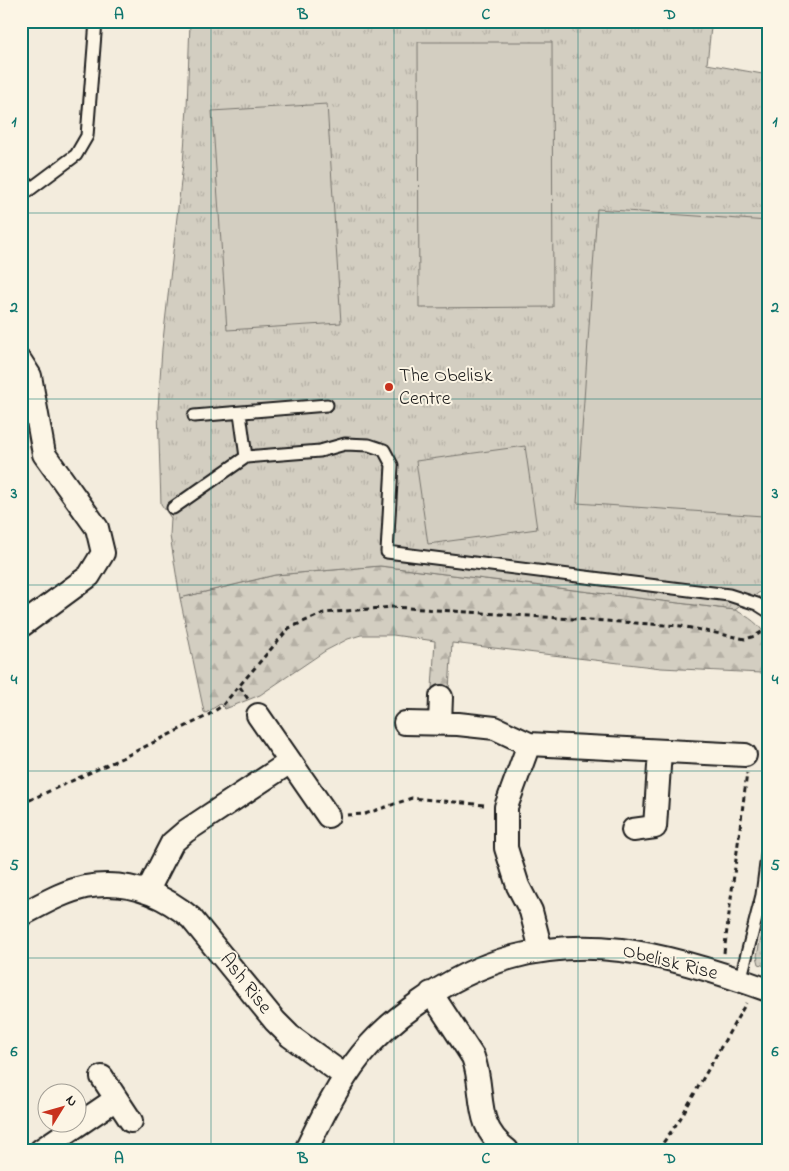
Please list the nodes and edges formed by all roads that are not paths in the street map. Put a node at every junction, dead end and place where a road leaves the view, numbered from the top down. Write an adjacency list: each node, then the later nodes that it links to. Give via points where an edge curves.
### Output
1 (96, 21): 2 (lane, via 87,136 76,154)
2 (21, 196)
3 (21, 362): 10 (street, via 30,376 44,454 98,528 103,552 89,576)
4 (327, 404): 5 (lane)
5 (240, 413): 6 (lane); 7 (lane)
6 (194, 416)
7 (246, 457): 8 (lane); 9 (lane, via 320,451 345,444 368,445 384,450 392,465 387,552 729,595)
8 (173, 508)
9 (768, 611)
10 (21, 626)
11 (441, 697): 14 (street)
12 (253, 707): 18 (street)
13 (405, 723): 14 (street)
14 (440, 723): 15 (street, via 495,728)
15 (530, 744): 16 (street); 24 (street, via 506,807 506,848 518,886 531,911)
16 (660, 751): 17 (street); 20 (street, via 655,826)
17 (745, 755)
18 (290, 762): 19 (street); 22 (street, via 172,843)
19 (328, 816)
20 (633, 830)
21 (768, 848): 25 (lane)
22 (146, 892): 23 (street, Ash Rise, via 109,885 84,888 60,895); 27 (street, Ash Rise, via 175,905 191,918 275,1022)
23 (21, 914)
24 (541, 950): 25 (street, Obelisk Rise, via 620,950 664,958); 26 (street, Obelisk Rise, via 487,964)
25 (746, 983)
26 (431, 994): 27 (street, Obelisk Rise, via 379,1035); 33 (street, via 473,1057 477,1066 482,1115 493,1137)
27 (345, 1076): 32 (street, Obelisk Rise)
28 (102, 1078): 29 (street)
29 (116, 1099): 30 (street); 31 (street)
30 (131, 1121)
31 (40, 1150)
32 (306, 1150)
33 (507, 1150)

